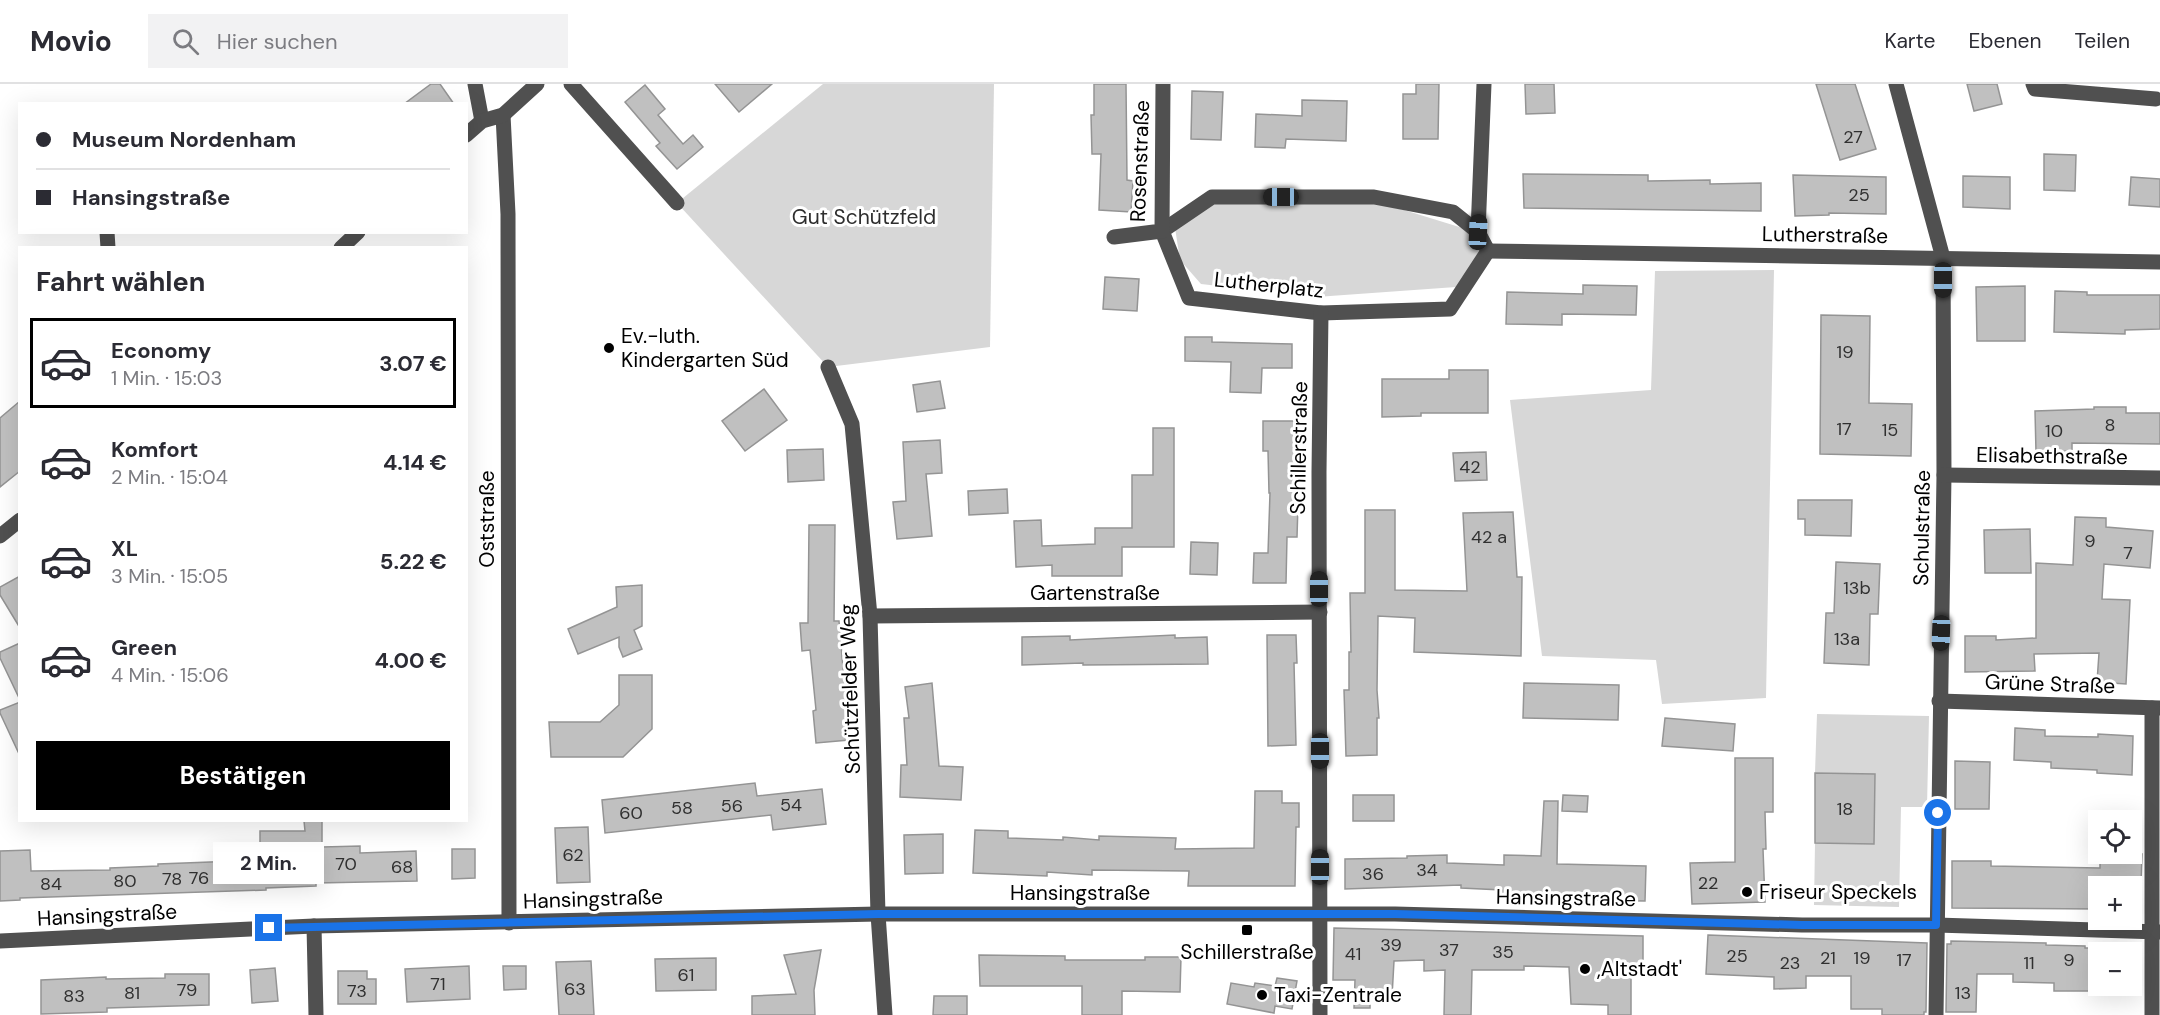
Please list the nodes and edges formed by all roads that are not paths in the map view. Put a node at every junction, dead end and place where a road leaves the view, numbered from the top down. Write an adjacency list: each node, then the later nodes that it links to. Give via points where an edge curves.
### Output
1 (476, 84): 10 (street)
2 (537, 84): 9 (street)
3 (571, 84): 12 (street)
4 (1163, 84): 13 (street, Rosenstraße)
5 (1484, 84): 14 (street)
6 (1896, 84): 19 (street, Schulstraße)
7 (2033, 84): 8 (street, via 2035,89)
8 (2156, 99)
9 (503, 115): 10 (street); 33 (street, Oststraße, via 508,214)
10 (482, 122): 11 (street)
11 (468, 133)
12 (677, 203)
13 (1162, 231): 14 (street, via 1212,197 1374,197 1453,212); 16 (street, Rosenstraße); 21 (street, Lutherplatz, via 1189,298)
14 (1478, 232): 18 (street)
15 (356, 234): 17 (street)
16 (1114, 237)
17 (343, 246)
18 (1488, 250): 19 (street, Lutherstraße); 21 (street, Lutherplatz, via 1450,309)
19 (1943, 258): 20 (street, Lutherstraße); 23 (street, Schulstraße)
20 (2160, 262)
21 (1322, 313): 27 (street, Schillerstraße)
22 (828, 367): 28 (street, Schützfelder Weg, via 852,424)
23 (1944, 475): 24 (street, Elisabethstraße); 29 (street, Schulstraße)
24 (2160, 478)
25 (18, 522): 26 (street)
26 (0, 536)
27 (1320, 612): 28 (street, Gartenstraße); 32 (street, Schillerstraße)
28 (870, 616): 31 (street, Schützfelder Weg)
29 (1939, 701): 30 (street, Grüne Straße); 34 (street, Schulstraße)
30 (2156, 708): 36 (street)
31 (878, 914): 32 (street, Hansingstraße); 33 (street, Hansingstraße); 39 (street, Schützfelder Weg)
32 (1320, 914): 34 (street, Hansingstraße); 40 (street, Schillerstraße)
33 (509, 923): 35 (street, Hansingstraße)
34 (1936, 925): 36 (street, Hansingstraße); 41 (street, Schulstraße)
35 (314, 926): 37 (street, Hansingstraße); 38 (street)
36 (2157, 932): 42 (street)
37 (0, 940)
38 (316, 1015)
39 (885, 1015)
40 (1320, 1015)
41 (1936, 1015)
42 (2152, 1015)

